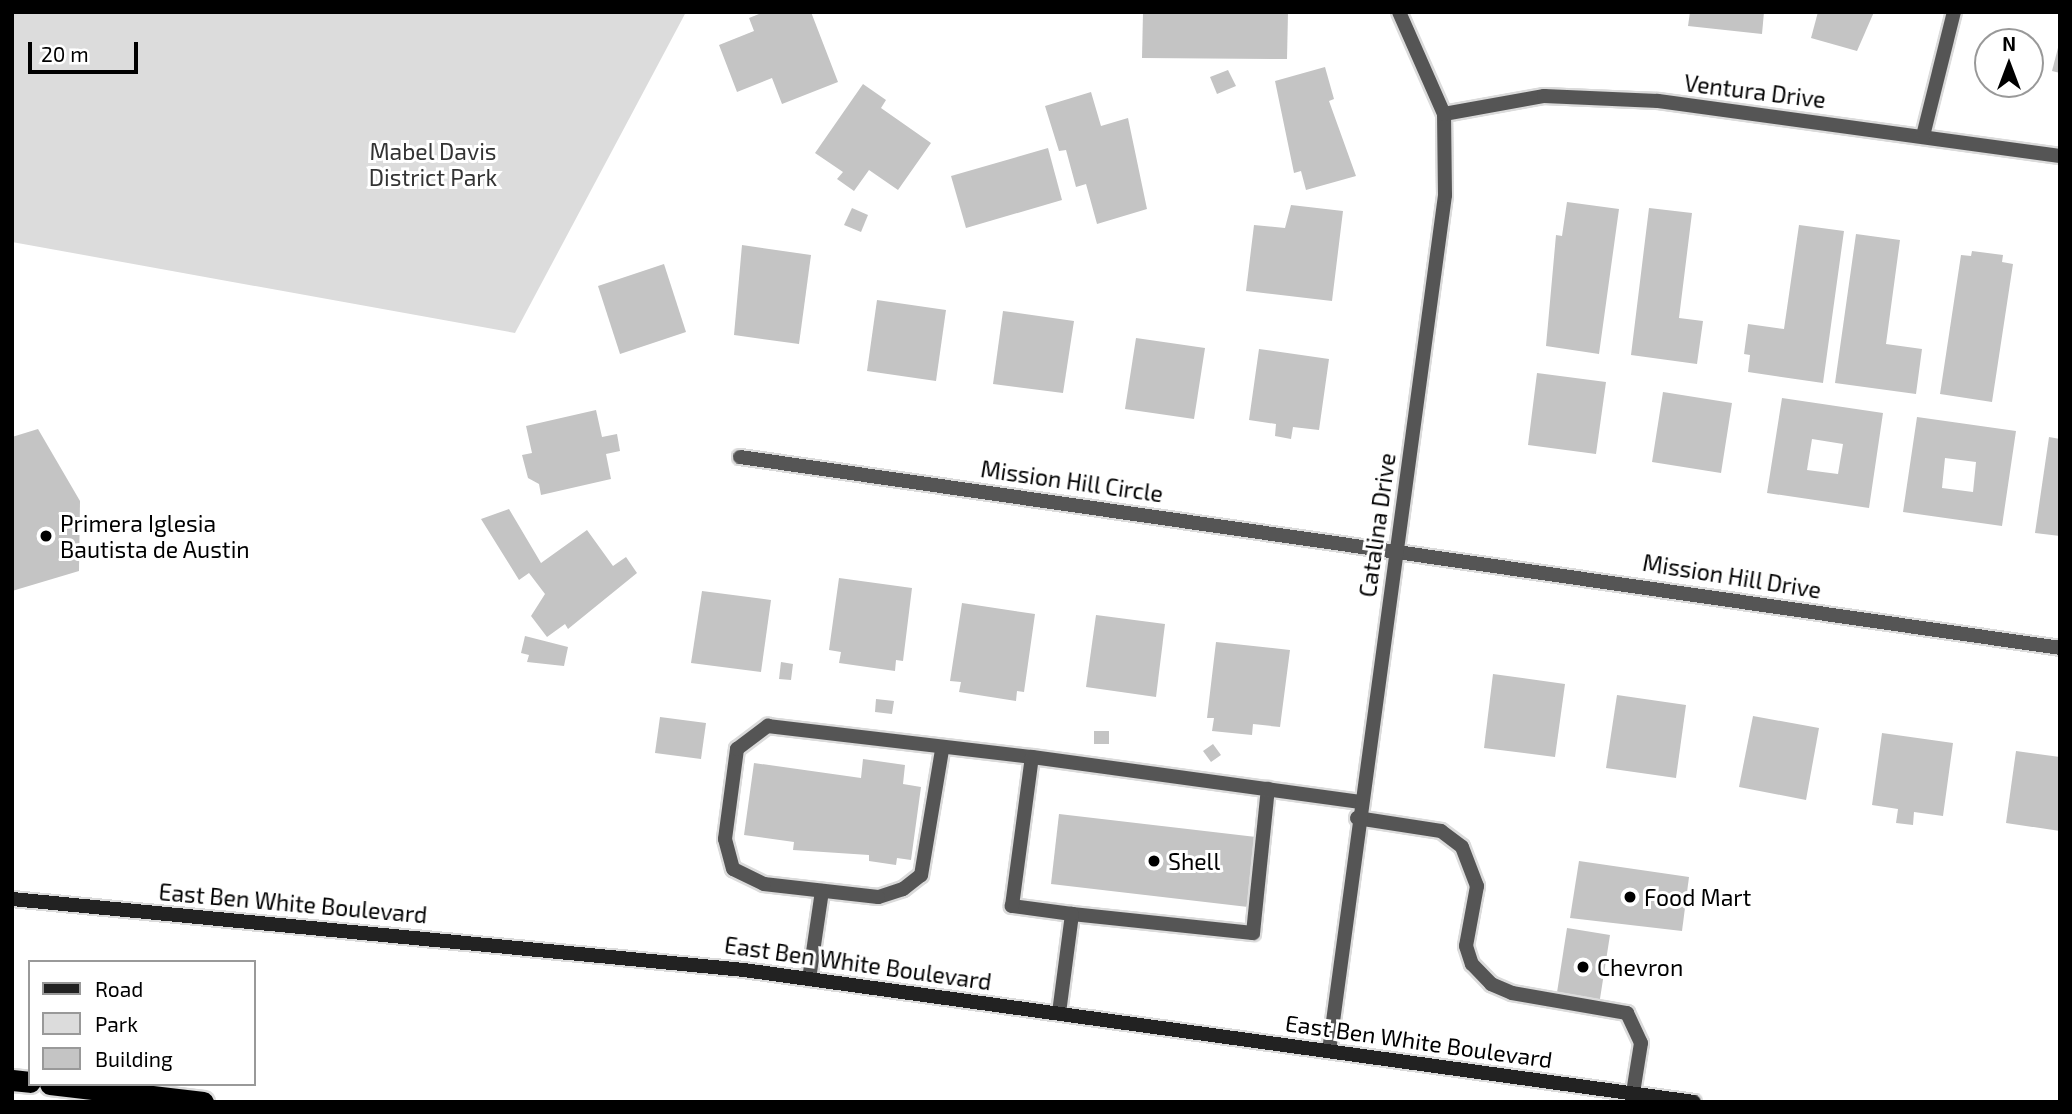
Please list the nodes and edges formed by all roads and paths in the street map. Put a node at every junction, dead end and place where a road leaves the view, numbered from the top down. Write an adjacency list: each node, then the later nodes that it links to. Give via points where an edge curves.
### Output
1 (1399, 12): 3 (street, Catalina Drive)
2 (1954, 12): 4 (street)
3 (1444, 114): 4 (street, Ventura Drive, via 1544,96 1608,99); 7 (street, Catalina Drive, via 1446,195)
4 (1923, 135): 5 (street, Ventura Drive)
5 (2060, 156)
6 (740, 457): 7 (street, Mission Hill Circle)
7 (1398, 548): 8 (street, Mission Hill Drive); 12 (street, Catalina Drive)
8 (2060, 648)
9 (943, 750): 10 (street); 14 (street, via 921,875 878,897); 14 (street, via 768,726 737,750 726,839 733,869 764,884)
10 (1032, 757): 11 (street); 16 (street, via 1012,906)
11 (1268, 789): 12 (street); 16 (street, via 1253,933)
12 (1359, 802): 13 (street, Catalina Drive)
13 (1357, 818): 19 (street, Catalina Drive); 21 (street, via 1441,831 1462,847 1477,886 1466,946 1472,964 1491,984 1512,993 1627,1013 1641,1043)
14 (821, 891): 17 (street)
15 (12, 899): 17 (main road, East Ben White Boulevard)
16 (1072, 914): 18 (street)
17 (809, 979): 18 (main road, East Ben White Boulevard)
18 (1059, 1013): 19 (main road, East Ben White Boulevard)
19 (1329, 1051): 21 (main road, East Ben White Boulevard)
20 (67, 1086): 22 (highway)
21 (1633, 1093): 23 (main road, East Ben White Boulevard)
22 (203, 1102)
23 (1693, 1102)

